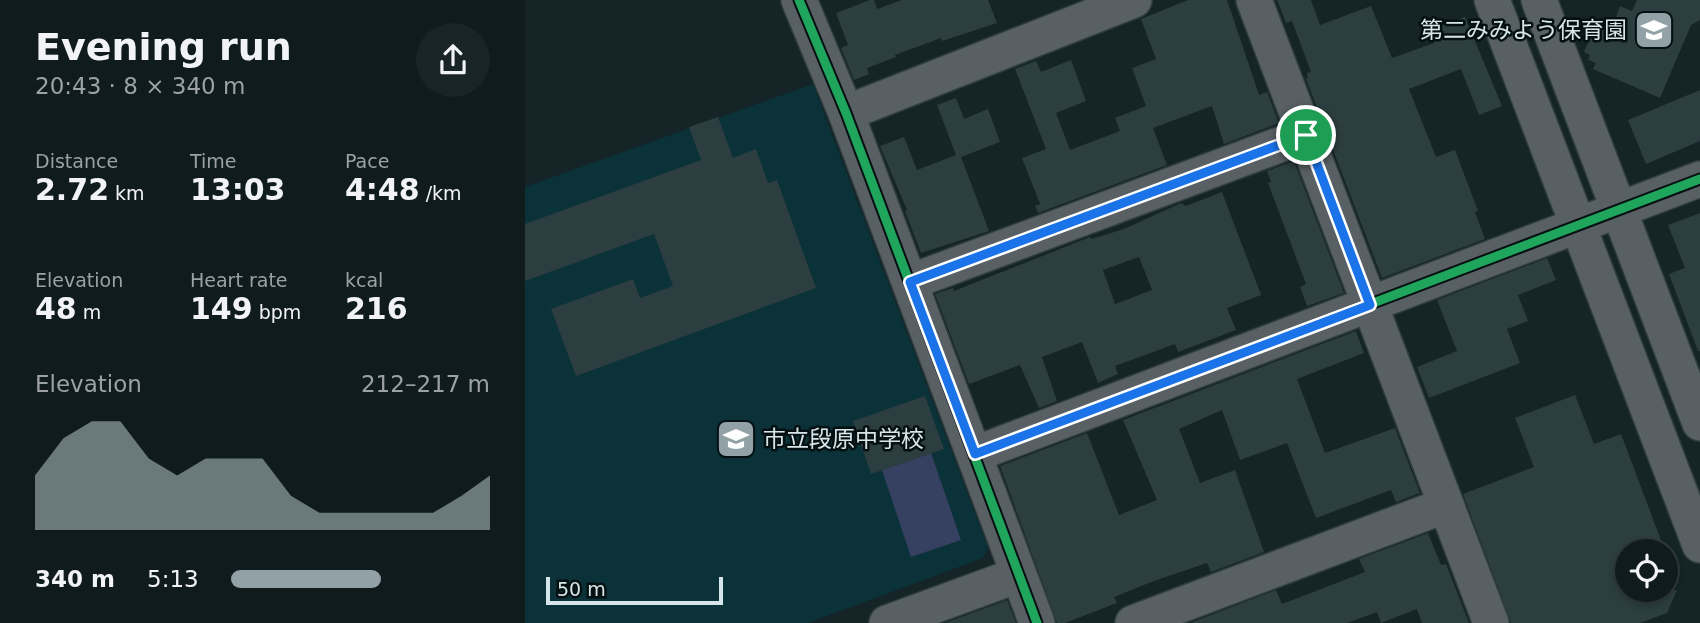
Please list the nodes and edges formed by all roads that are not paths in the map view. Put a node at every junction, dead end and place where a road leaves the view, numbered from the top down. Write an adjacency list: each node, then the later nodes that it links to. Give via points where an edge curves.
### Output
1 (799, 0): 6 (street)
2 (1133, 0): 6 (street)
3 (1255, 0): 7 (street)
4 (1492, 0): 10 (street)
5 (1539, 0): 9 (street)
6 (846, 113): 11 (street)
7 (1306, 135): 11 (street); 12 (street)
8 (1700, 179): 9 (street)
9 (1620, 210): 10 (street); 13 (street)
10 (1578, 225): 12 (street); 16 (street)
11 (910, 282): 14 (street)
12 (1370, 305): 14 (street); 15 (street)
13 (1700, 423)
14 (975, 454): 17 (street)
15 (1446, 505): 20 (street); 21 (street)
16 (1700, 545)
17 (1018, 575): 18 (street); 19 (street)
18 (887, 623)
19 (1037, 623)
20 (1133, 623)
21 (1491, 623)

